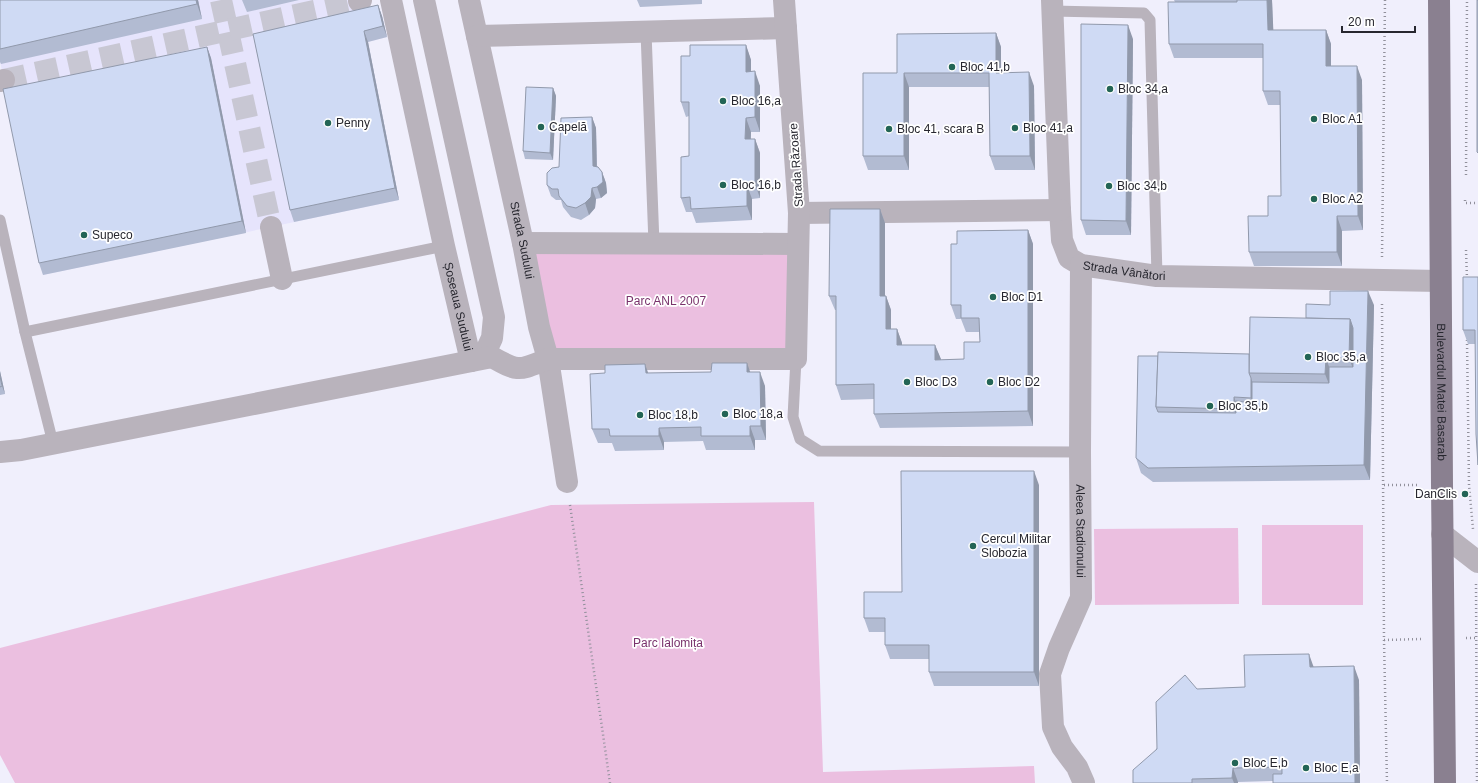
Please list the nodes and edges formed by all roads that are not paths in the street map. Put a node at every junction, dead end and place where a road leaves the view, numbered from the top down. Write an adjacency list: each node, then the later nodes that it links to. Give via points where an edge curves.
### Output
1 (392, 0): 17 (street, Șoseaua Sudului)
2 (424, 0): 25 (street, Șoseaua Sudului, via 494,317 492,338 485,353)
3 (469, 0): 9 (street, Strada Sudului)
4 (784, 0): 7 (street, Strada Răzoare)
5 (1439, 0): 21 (main road, Bulevardul Matei Basarab)
6 (1052, 5): 10 (street, Strada Vânători); 19 (lane, via 1144,13 1150,20)
7 (786, 28): 8 (street); 11 (street, Strada Răzoare)
8 (646, 32): 9 (street); 15 (lane)
9 (477, 36): 14 (street, Strada Sudului)
10 (1060, 210): 11 (street, Strada Răzoare); 18 (street, Strada Vânători, via 1064,246 1069,258)
11 (799, 214): 16 (street)
12 (0, 220): 22 (lane)
13 (271, 227): 20 (street)
14 (523, 243): 15 (street); 23 (street, Strada Sudului, via 539,327)
15 (654, 244): 16 (street)
16 (798, 244): 24 (street)
17 (444, 246): 20 (lane); 25 (street, Șoseaua Sudului)
18 (1081, 265): 19 (street, Strada Vânători); 28 (street, Aleea Stadionului)
19 (1157, 276): 21 (street, Strada Vânători)
20 (282, 279): 22 (lane)
21 (1440, 281): 31 (main road, Bulevardul Matei Basarab)
22 (25, 332): 26 (lane)
23 (548, 359): 24 (street); 25 (street, via 520,370 492,357); 30 (street, Strada Sudului)
24 (796, 359): 28 (lane, via 793,417 800,439 819,451)
25 (471, 361): 26 (street)
26 (53, 444): 27 (street)
27 (10, 451): 29 (street)
28 (1080, 452): 33 (street, Aleea Stadionului, via 1081,598 1050,674 1053,727)
29 (0, 456)
30 (567, 482)
31 (1442, 534): 32 (street); 34 (main road, Bulevardul Matei Basarab)
32 (1478, 562)
33 (1084, 783)
34 (1445, 783)

